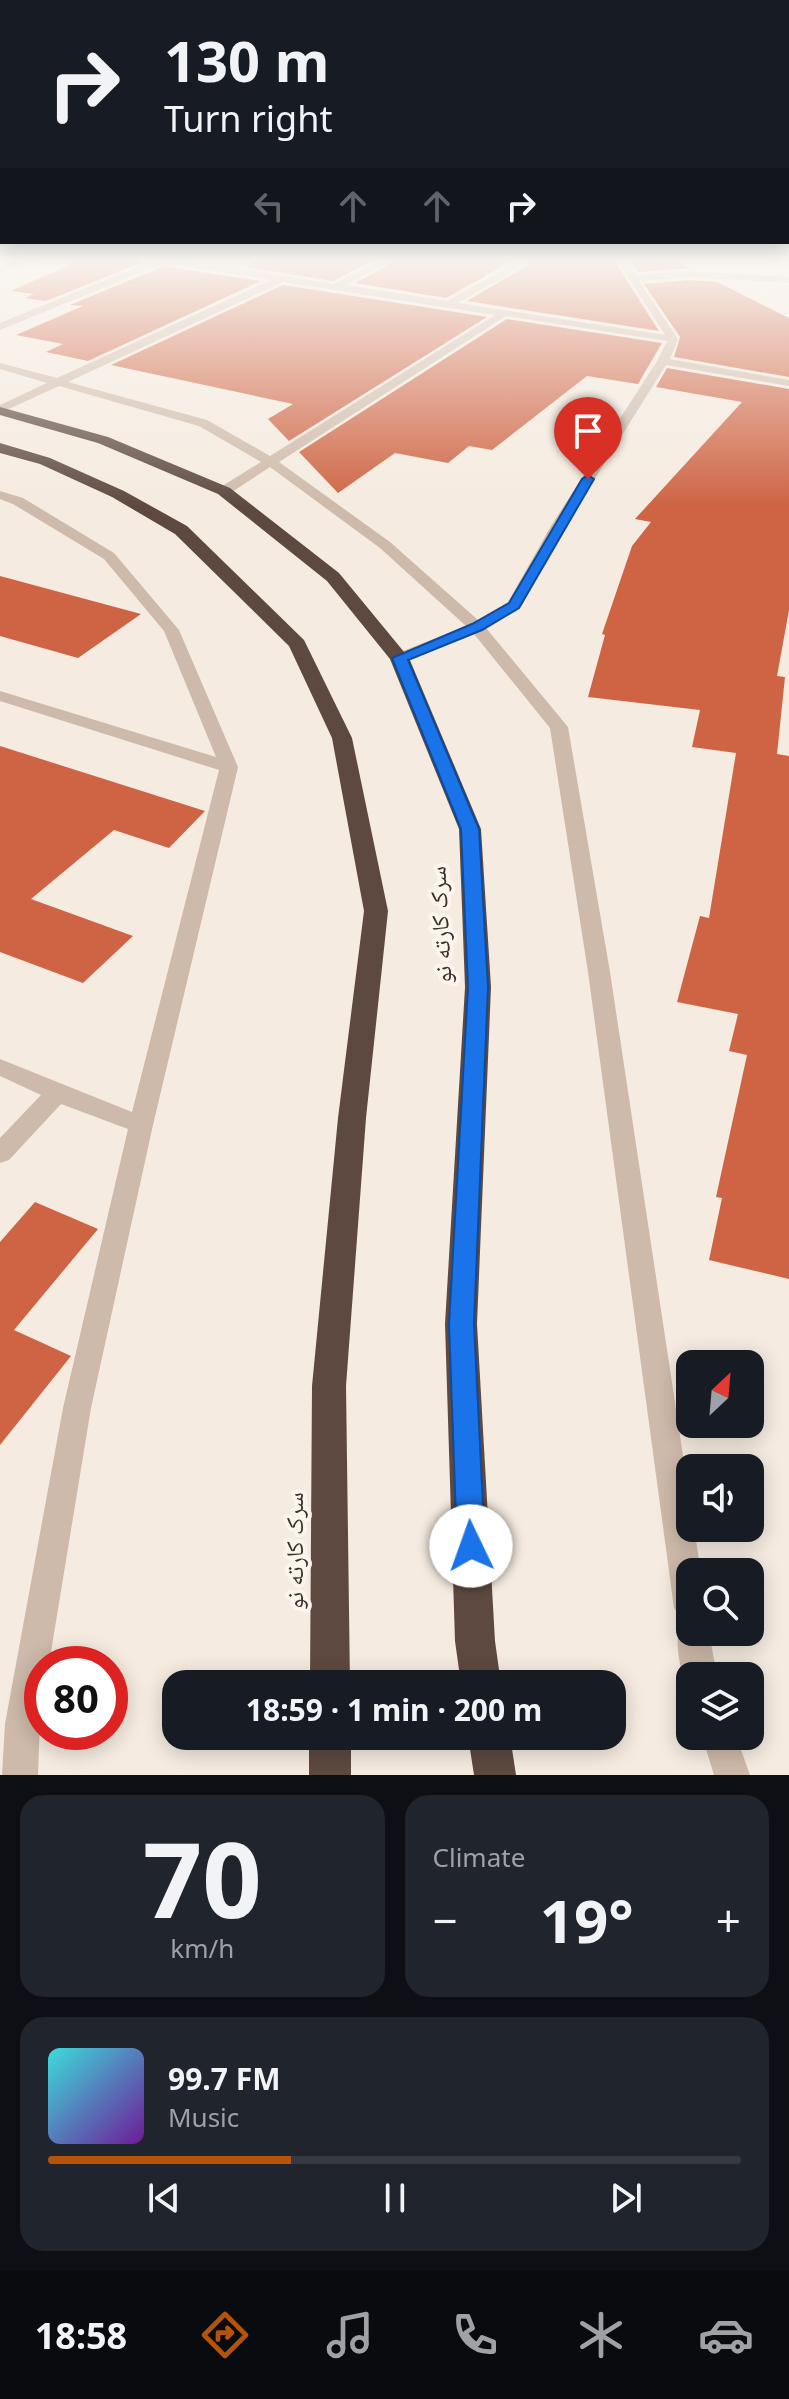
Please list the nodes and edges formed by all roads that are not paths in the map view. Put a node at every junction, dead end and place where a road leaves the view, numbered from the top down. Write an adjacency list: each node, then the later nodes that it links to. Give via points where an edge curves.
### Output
1 (673, 339): 4 (street)
2 (150, 340): 6 (street)
3 (463, 340): 10 (street)
4 (663, 361): 7 (street); 13 (street, via 514,605)
5 (0, 366): 6 (street)
6 (61, 381): 8 (street); 10 (street, via 203,423)
7 (789, 383)
8 (0, 410): 11 (highway, سرک کارته نو, via 103,440)
9 (0, 448): 22 (highway, سرک کارته نو, via 74,474 181,530 297,644 342,738 376,911 329,1386)
10 (271, 462): 11 (street); 13 (street, via 385,545)
11 (224, 491): 14 (highway, سرک کارته نو, via 333,577)
12 (0, 495): 16 (street, via 109,556 171,630)
13 (477, 627): 14 (street); 21 (street, via 559,727)
14 (399, 658): 23 (highway, سرک کارته نو, via 470,829 478,987 461,1324)
15 (0, 696): 16 (street)
16 (229, 767): 19 (street)
17 (0, 1067): 18 (street)
18 (57, 1093): 19 (street); 20 (street)
19 (141, 1125): 27 (street, via 77,1408 22,1724)
20 (0, 1154)
21 (683, 1558)
22 (330, 1670)
23 (479, 1670)
24 (330, 1750): 28 (highway)
25 (491, 1750): 29 (highway)
26 (724, 1750): 30 (street)
27 (20, 1775)
28 (330, 1775)
29 (495, 1775)
30 (732, 1775)

